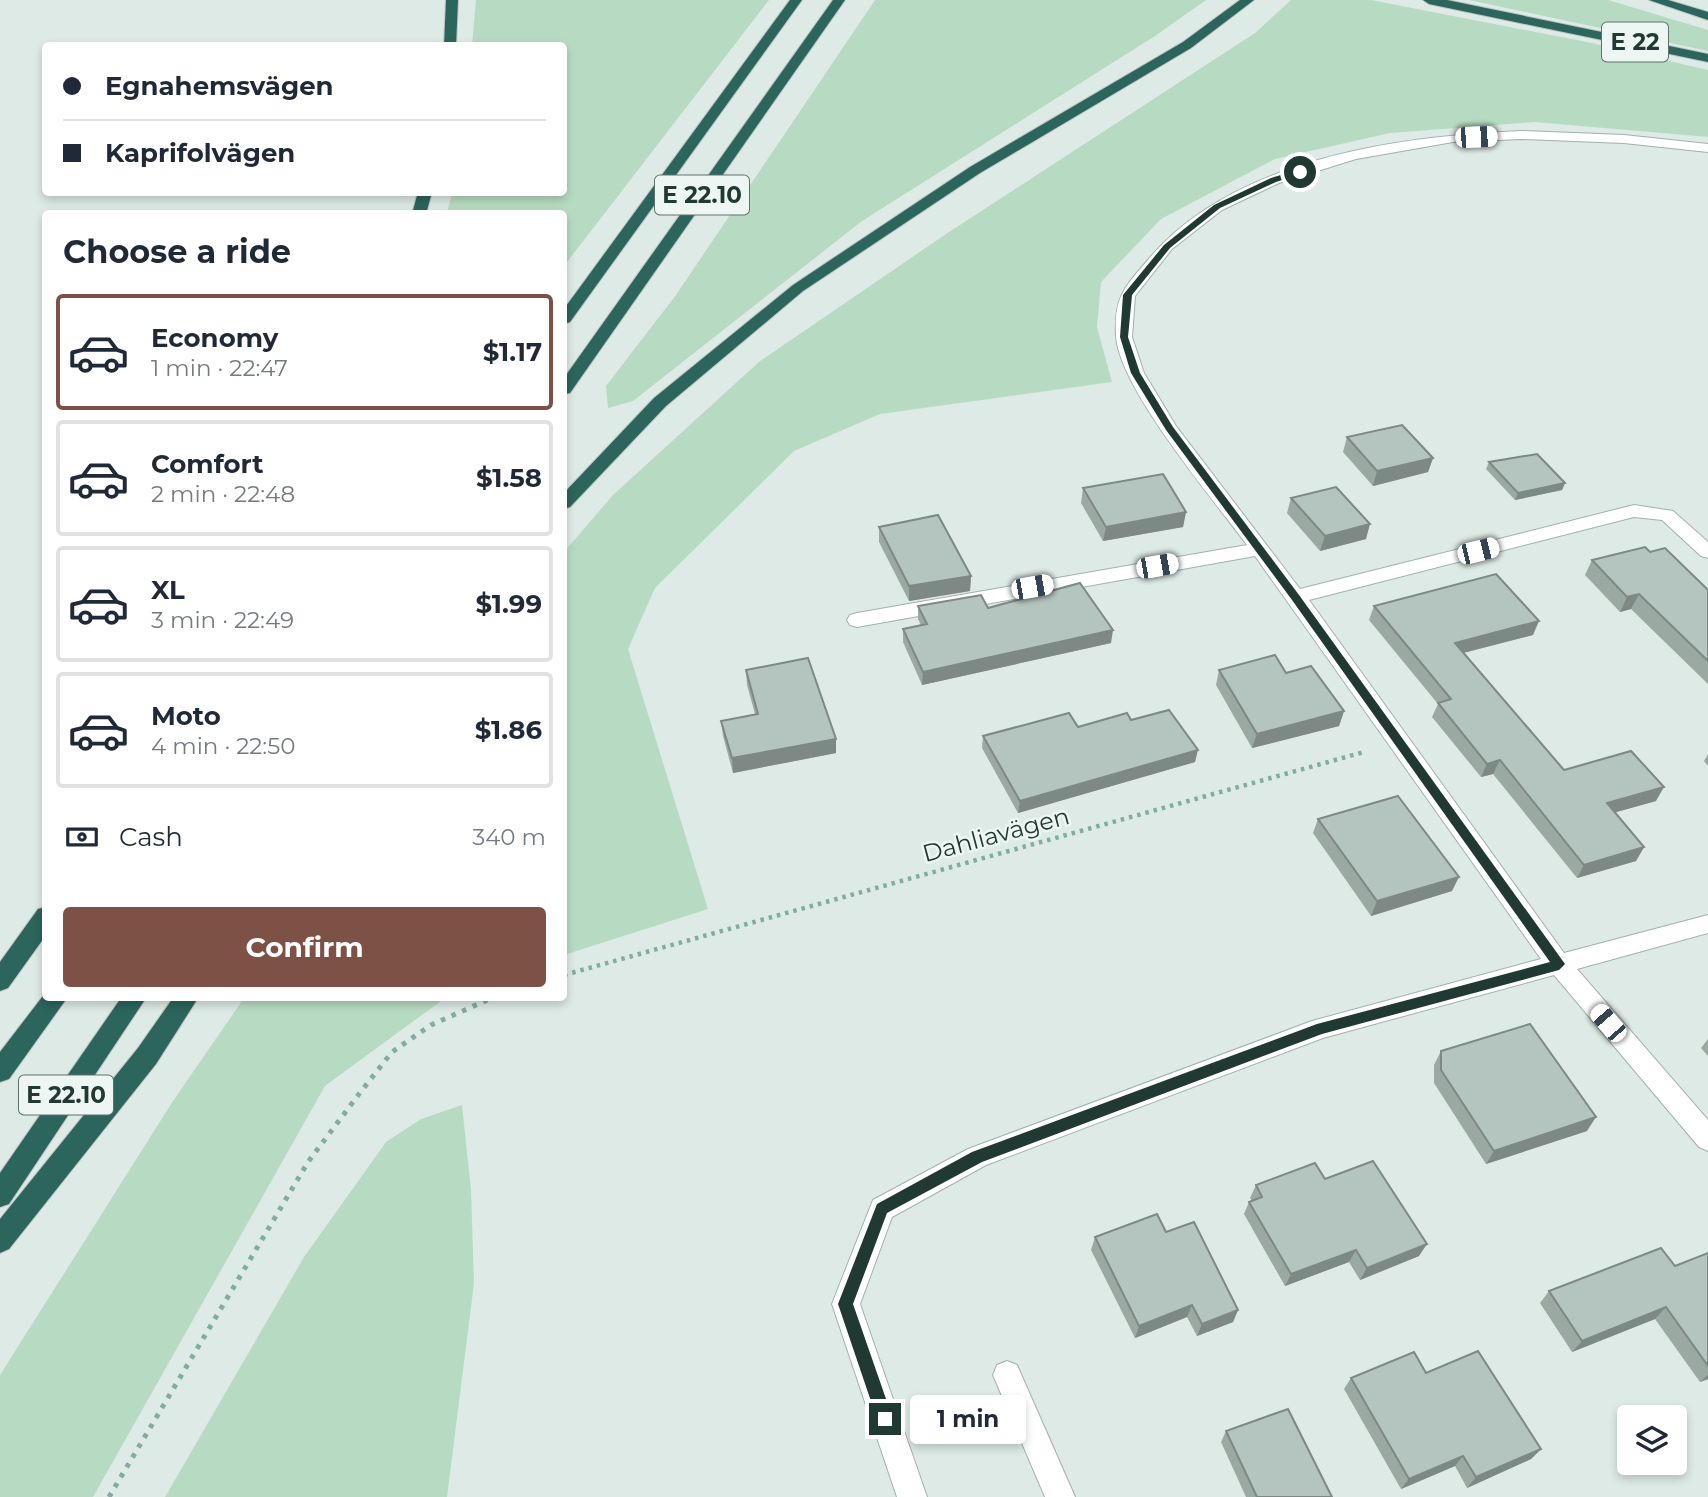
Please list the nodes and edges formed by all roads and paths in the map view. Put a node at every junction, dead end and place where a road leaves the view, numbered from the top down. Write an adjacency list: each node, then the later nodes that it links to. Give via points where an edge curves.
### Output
1 (452, 0): 8 (highway)
2 (796, 0): 11 (highway, E 22.10)
3 (839, 0): 12 (highway, E 22.10)
4 (1248, 0): 13 (highway, via 1186,45 986,163 798,288 660,402)
5 (1429, 0): 9 (highway, E 22)
6 (1655, 0): 7 (highway)
7 (1708, 16)
8 (450, 42)
9 (1708, 58)
10 (1708, 148): 14 (street, via 1521,135 1453,138 1353,155 1274,180 1217,206 1167,246 1127,295 1124,337 1136,373 1169,428)
11 (567, 315)
12 (567, 385)
13 (567, 500)
14 (1258, 549): 16 (street); 17 (street)
15 (1708, 552): 16 (street, via 1667,515 1634,511)
16 (1296, 597): 18 (street)
17 (858, 620)
18 (1398, 742): 21 (street); 22 (path, Dahliavägen)
19 (42, 922): 23 (highway)
20 (1708, 924): 21 (street)
21 (1559, 964): 29 (street); 34 (street, via 1321,1028 977,1157 882,1209 846,1304)
22 (567, 974)
23 (0, 981)
24 (53, 1001): 28 (highway, E 22.10)
25 (132, 1001): 30 (highway, E 22.10)
26 (184, 1001): 31 (highway, via 147,1056)
27 (485, 1001): 33 (path, via 431,1025 392,1052 359,1094 308,1162)
28 (0, 1071)
29 (1708, 1139)
30 (0, 1195)
31 (0, 1240)
32 (1007, 1375): 35 (street)
33 (109, 1497)
34 (912, 1497)
35 (1060, 1497)

